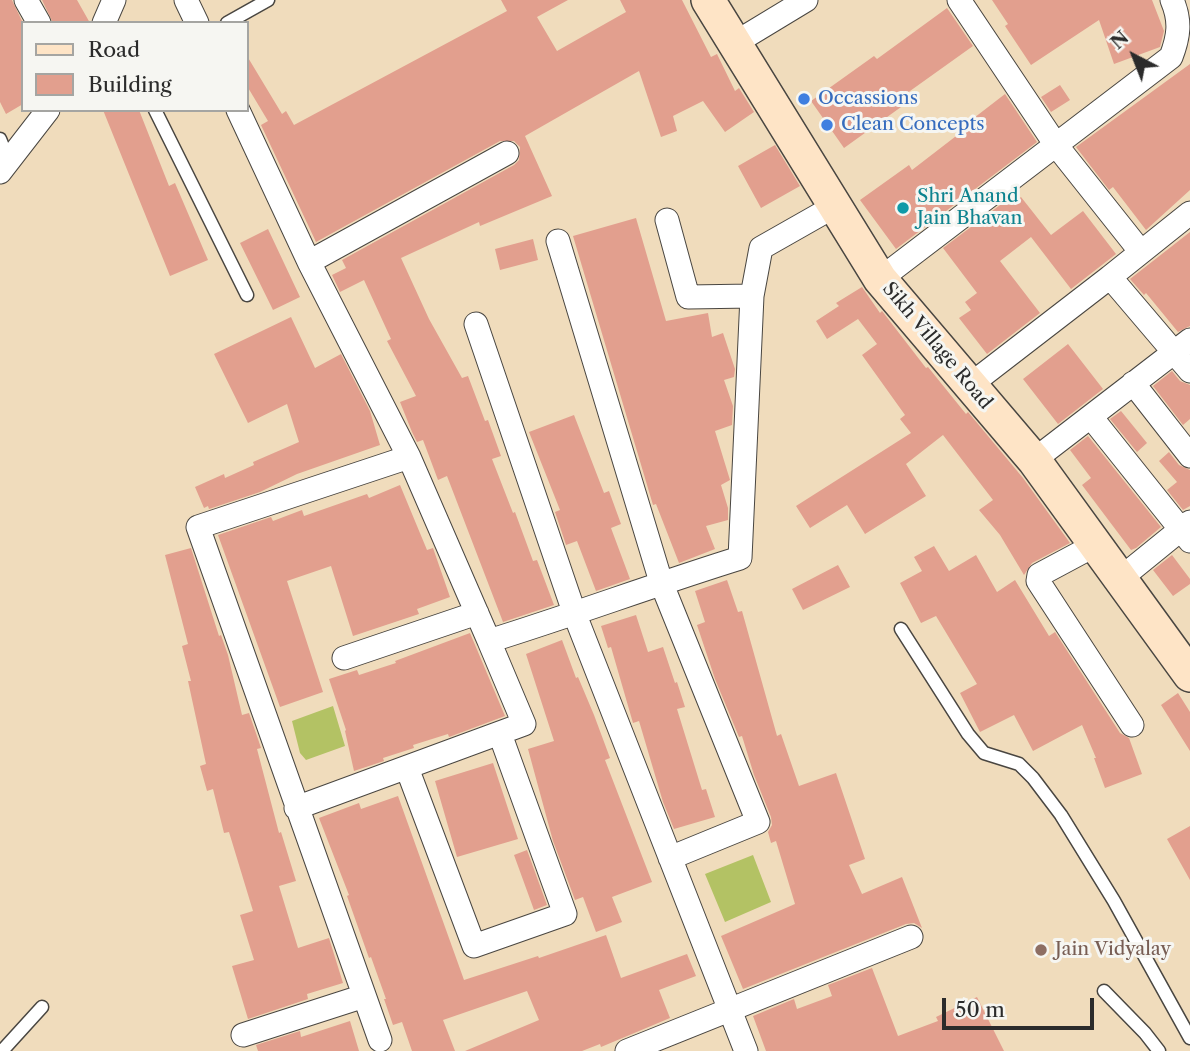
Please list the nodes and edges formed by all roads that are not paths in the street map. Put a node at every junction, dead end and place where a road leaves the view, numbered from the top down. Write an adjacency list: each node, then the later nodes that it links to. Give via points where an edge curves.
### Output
1 (26, 0): 8 (street)
2 (186, 0): 9 (street)
3 (268, 0): 10 (lane)
4 (708, 0): 11 (main road, Sikh Village Road)
5 (806, 0): 11 (street)
6 (959, 0): 16 (street)
7 (1172, 0): 16 (street, via 1179,22 1171,57)
8 (38, 21)
9 (196, 21)
10 (231, 21)
11 (735, 43): 19 (main road, Sikh Village Road)
12 (46, 112): 18 (street)
13 (156, 112): 27 (lane)
14 (238, 112): 24 (street)
15 (0, 139): 18 (lane)
16 (1056, 145): 23 (street); 26 (street)
17 (507, 153): 24 (street)
18 (4, 167)
19 (835, 206): 26 (main road, Sikh Village Road); 28 (street, via 761,248)
20 (1190, 212): 23 (street)
21 (667, 220): 28 (street, via 688,297)
22 (558, 241): 41 (street)
23 (1141, 252): 25 (street)
24 (309, 262): 36 (street)
25 (1110, 277): 30 (street); 33 (street)
26 (880, 279): 33 (main road, Sikh Village Road)
27 (247, 295)
28 (752, 296): 41 (street, via 740,558)
29 (476, 324): 43 (street)
30 (1182, 346): 31 (street); 32 (street)
31 (1190, 371)
32 (1133, 383): 34 (street); 35 (street)
33 (970, 385): 37 (main road, Sikh Village Road)
34 (1091, 417): 37 (street); 38 (street)
35 (1190, 456)
36 (409, 457): 42 (street); 51 (street, via 198,527)
37 (1034, 460): 39 (main road, Sikh Village Road)
38 (1187, 531): 40 (street)
39 (1097, 544): 40 (main road, Sikh Village Road); 48 (street, via 1039,575 1038,581)
40 (1121, 578): 47 (main road, Sikh Village Road)
41 (661, 582): 43 (street); 52 (street, via 758,822)
42 (477, 613): 45 (street); 46 (street)
43 (575, 615): 45 (street); 52 (street)
44 (901, 629): 59 (lane, via 968,734 984,752 1019,764 1061,815)
45 (489, 641): 49 (street, via 524,724)
46 (344, 658)
47 (1190, 675)
48 (1132, 725)
49 (500, 734): 50 (street); 50 (street, via 565,914 474,946)
50 (407, 768): 51 (street)
51 (296, 808): 55 (street)
52 (670, 858): 57 (street)
53 (911, 937): 57 (street)
54 (1104, 991): 64 (lane)
55 (364, 996): 58 (street); 60 (street)
56 (42, 1007): 61 (lane)
57 (729, 1009): 62 (street); 63 (street)
58 (243, 1035)
59 (1190, 1038)
60 (380, 1040)
61 (2, 1051)
62 (627, 1051)
63 (746, 1051)
64 (1159, 1051)

